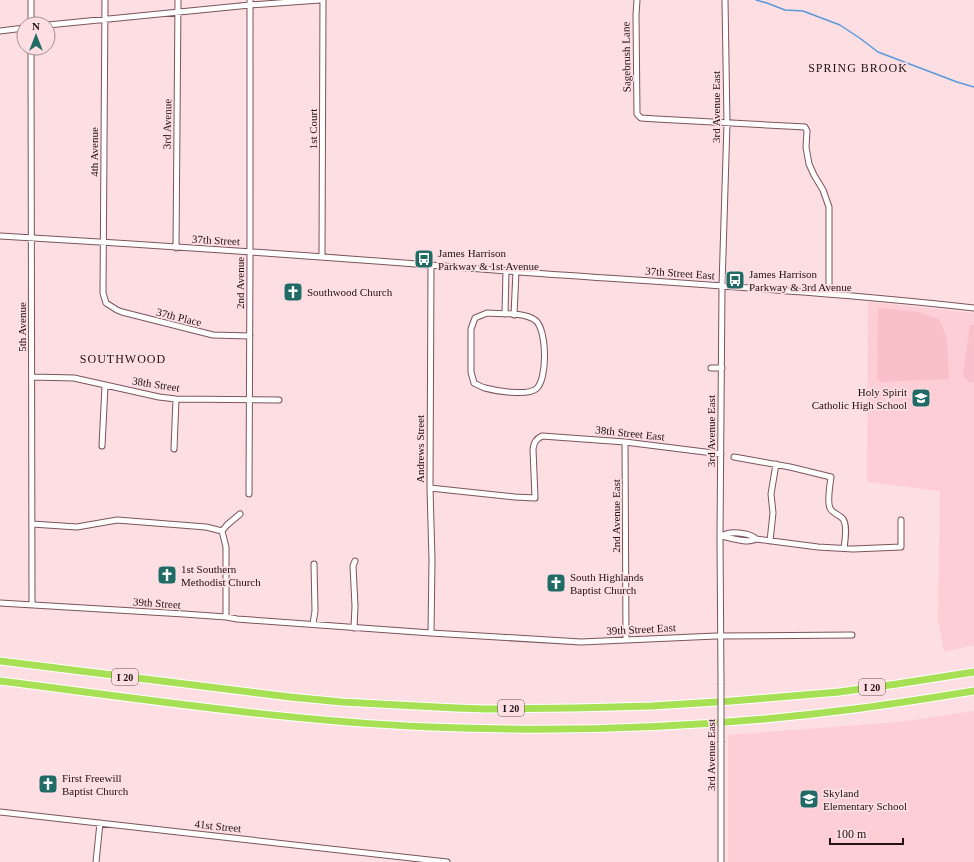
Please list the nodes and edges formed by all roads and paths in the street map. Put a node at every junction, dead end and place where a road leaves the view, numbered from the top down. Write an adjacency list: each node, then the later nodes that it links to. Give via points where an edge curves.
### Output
1 (31, 0): 9 (street)
2 (105, 0): 10 (street, 4th Avenue)
3 (178, 0): 8 (street, 3rd Avenue)
4 (322, 0): 7 (street); 21 (street, 1st Court)
5 (637, 0): 15 (street, Sagebrush Lane, via 637,114 641,118 656,120)
6 (725, 0): 15 (street, 3rd Avenue East)
7 (250, 3): 8 (street); 20 (street, 2nd Avenue)
8 (178, 12): 10 (street); 19 (street, 3rd Avenue)
9 (31, 16)
10 (105, 19): 11 (street); 18 (street, 4th Avenue)
11 (56, 24)
12 (16, 29): 13 (street)
13 (0, 31)
14 (31, 56): 17 (street, 5th Avenue)
15 (727, 123): 25 (street, 3rd Avenue East); 26 (street, via 805,127 809,164 823,190 828,207)
16 (0, 236): 17 (street, 37th Street)
17 (32, 238): 18 (street, 37th Street); 34 (street, 5th Avenue)
18 (103, 243): 19 (street, 37th Street); 27 (street, 4th Avenue, via 102,293)
19 (176, 248): 20 (street, 37th Street)
20 (250, 252): 21 (street, 37th Street); 31 (street, 2nd Avenue)
21 (322, 257): 22 (street, 37th Street)
22 (431, 265): 23 (street, 37th Street East); 45 (street, Andrews Street)
23 (506, 270): 24 (street, 37th Street East); 29 (street)
24 (516, 271): 25 (street, 37th Street East); 30 (street)
25 (722, 286): 26 (street, 37th Street East); 33 (street, 3rd Avenue East)
26 (829, 294): 28 (street, 37th Street East)
27 (106, 303): 31 (street, 37th Place, via 122,312 213,335)
28 (974, 308)
29 (505, 314): 30 (street); 30 (street, via 487,314 476,318 471,329 471,372 474,383 484,388 525,392 536,389 543,378 544,343 538,322 527,316)
30 (514, 314)
31 (250, 336): 37 (street, 2nd Avenue)
32 (711, 368): 33 (street)
33 (722, 368): 42 (street, 3rd Avenue East)
34 (32, 377): 35 (street, 38th Street, via 74,378); 49 (street, 5th Avenue)
35 (105, 386): 36 (street, 38th Street); 40 (street)
36 (176, 399): 37 (street, 38th Street); 41 (street)
37 (250, 399): 38 (street, 38th Street); 46 (street, 2nd Avenue)
38 (279, 400)
39 (626, 442): 42 (street, 38th Street East); 45 (street, 38th Street East, via 548,436 537,439 533,449 535,498); 64 (street, 2nd Avenue East)
40 (102, 446)
41 (174, 449)
42 (721, 454): 51 (street, 3rd Avenue East)
43 (734, 457): 44 (street)
44 (776, 464): 52 (street, via 771,490 773,513); 53 (street, via 831,477 829,507 843,518)
45 (430, 488): 61 (street, Andrews Street)
46 (249, 494)
47 (240, 514): 50 (street)
48 (901, 520): 53 (street, via 901,547)
49 (32, 524): 50 (street, via 71,527 117,520 206,527); 57 (street, 5th Avenue)
50 (222, 531): 58 (street, via 226,547)
51 (720, 536): 52 (street, via 730,533); 63 (street, 3rd Avenue East)
52 (770, 541): 53 (street)
53 (844, 548)
54 (354, 561): 60 (street)
55 (314, 564): 59 (street)
56 (0, 603): 57 (street, 39th Street)
57 (32, 605): 58 (street, 39th Street)
58 (226, 618): 59 (street, 39th Street)
59 (314, 624): 60 (street, 39th Street)
60 (354, 628): 61 (street, 39th Street)
61 (431, 633): 64 (street, 39th Street East, via 581,642)
62 (852, 635): 63 (street, 39th Street East)
63 (721, 636): 64 (street, 39th Street East); 73 (street, 3rd Avenue East, bridge)
64 (626, 639)
65 (0, 661): 66 (highway, I 20, via 290,697 486,709 652,706 732,701 839,692)
66 (973, 672)
67 (0, 682): 68 (highway, I 20, via 297,717 421,726 514,729 684,725 861,708)
68 (974, 691)
69 (0, 812): 70 (street, 41st Street)
70 (100, 823): 71 (street); 72 (street, 41st Street)
71 (96, 862)
72 (446, 862)
73 (721, 862)

